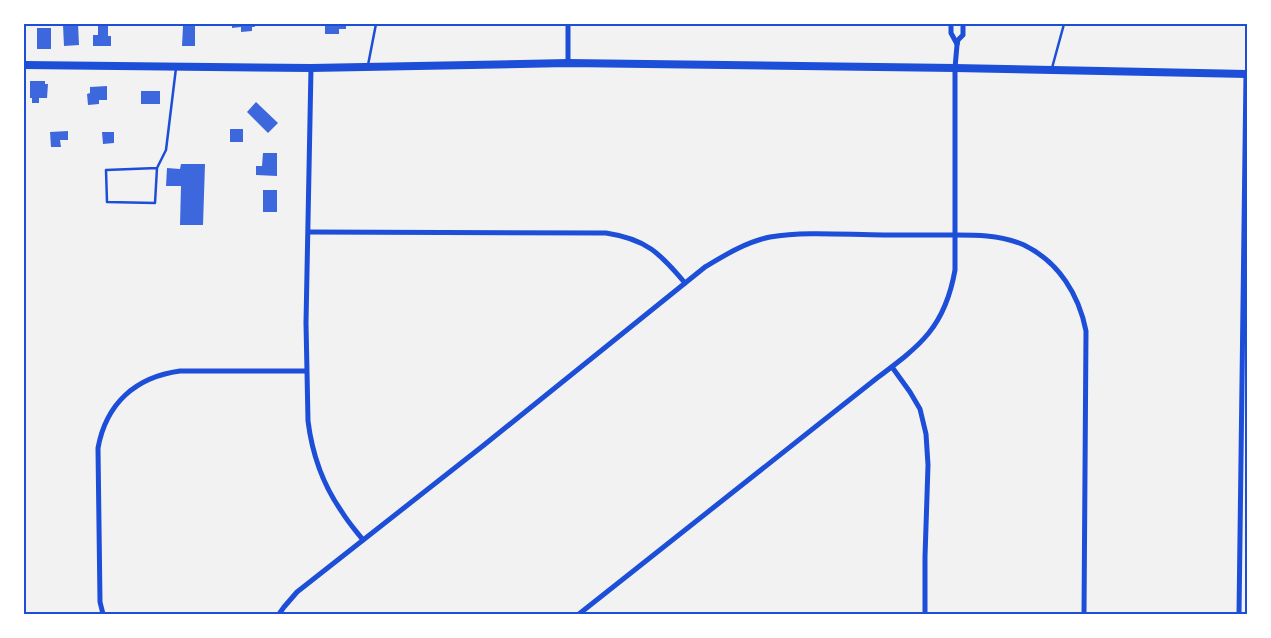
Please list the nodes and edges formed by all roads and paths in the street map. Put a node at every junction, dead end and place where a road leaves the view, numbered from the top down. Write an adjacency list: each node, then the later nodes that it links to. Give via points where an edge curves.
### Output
1 (376, 24): 10 (lane)
2 (568, 24): 7 (street)
3 (951, 24): 6 (street)
4 (963, 24): 6 (street, via 963,35)
5 (1064, 24): 13 (lane)
6 (957, 45): 12 (street)
7 (568, 63): 10 (main road); 12 (main road)
8 (24, 65): 9 (main road)
9 (176, 67): 11 (main road); 15 (lane, via 166,150)
10 (368, 67): 11 (main road)
11 (311, 68): 16 (street)
12 (955, 68): 13 (main road); 17 (street)
13 (1052, 70): 14 (main road)
14 (1246, 74): 27 (street)
15 (157, 168): 15 (lane, via 106,170 107,202 155,203)
16 (308, 232): 18 (street, via 606,233 643,243 670,264); 20 (street)
17 (956, 235): 18 (street, via 807,234 769,238 734,250); 19 (street, via 953,284 945,308 931,332); 26 (street, via 999,237 1025,246 1048,261 1078,302 1086,331)
18 (685, 283): 21 (street)
19 (892, 367): 24 (street); 25 (street, via 920,409 926,434)
20 (306, 371): 21 (street, via 308,421 316,459 334,500); 22 (street, via 172,372 145,380 122,397 106,420 98,448 100,602)
21 (363, 540): 23 (street, via 297,592)
22 (103, 614)
23 (279, 614)
24 (579, 614)
25 (925, 614)
26 (1084, 614)
27 (1239, 614)

